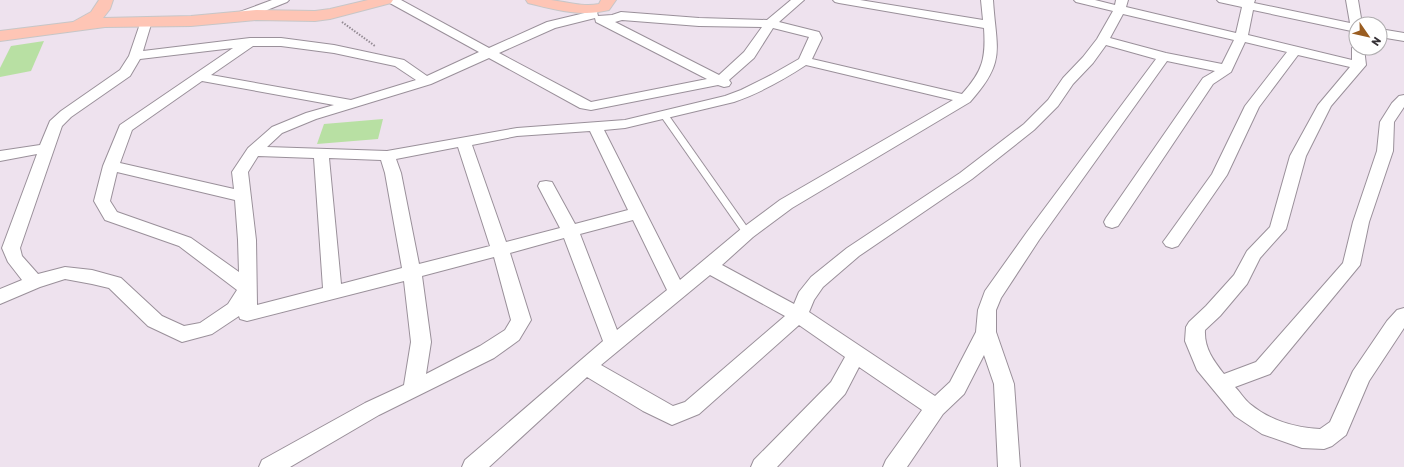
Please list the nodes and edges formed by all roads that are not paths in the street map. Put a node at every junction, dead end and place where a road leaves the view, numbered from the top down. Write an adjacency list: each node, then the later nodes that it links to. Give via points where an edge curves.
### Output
1 (283, 0): 15 (street)
2 (386, 0): 15 (main road, via 315,16)
3 (392, 0): 31 (street)
4 (533, 0): 14 (main road)
5 (798, 0): 20 (street)
6 (838, 0): 21 (street)
7 (987, 0): 21 (street)
8 (1080, 0): 13 (street)
9 (1223, 0): 11 (street)
10 (1352, 0): 17 (street)
11 (1249, 3): 23 (street); 26 (street)
12 (105, 5): 18 (main road, via 104,15); 22 (main road, via 94,17)
13 (1121, 5): 26 (street); 28 (street)
14 (600, 9): 16 (street, via 614,19); 16 (street, via 619,7 623,12); 31 (street, via 551,24); 40 (street)
15 (241, 16): 19 (main road)
16 (621, 16): 20 (street)
17 (1355, 16)
18 (123, 21): 19 (main road); 22 (main road)
19 (146, 21): 33 (street)
20 (770, 24): 36 (street, via 815,35 816,38); 40 (street, via 749,55)
21 (990, 25): 42 (street, via 989,68)
22 (70, 26): 25 (main road)
23 (1348, 26)
24 (1388, 35): 27 (street)
25 (0, 36)
26 (1242, 38): 30 (street); 37 (street)
27 (1404, 38)
28 (1103, 40): 35 (street); 70 (street, via 1053,103 1029,127 966,176 847,257 817,282 806,297)
29 (250, 42): 33 (street); 38 (street); 39 (street, via 281,42 334,49 399,63)
30 (1295, 50): 32 (street); 61 (street, via 1252,106 1219,175)
31 (490, 52): 39 (street); 40 (street, via 591,106)
32 (1348, 55)
33 (135, 56): 49 (street, via 125,73 55,124)
34 (1358, 56): 76 (street, via 1325,105 1298,156 1278,229 1253,255 1241,279 1196,327 1195,341 1204,364)
35 (1164, 57): 37 (street); 72 (street, via 992,296 987,310)
36 (804, 61): 41 (street); 42 (street)
37 (1226, 69): 58 (street, via 1208,81)
38 (200, 77): 44 (street); 54 (street, via 125,128)
39 (426, 81): 44 (street)
40 (720, 81): 41 (street)
41 (746, 93): 45 (street)
42 (965, 99): 60 (street, via 786,204)
43 (1404, 100): 46 (street, via 1397,106)
44 (351, 104): 50 (street, via 277,130)
45 (664, 115): 47 (street, via 625,124); 60 (lane)
46 (1395, 122): 76 (street, via 1361,222 1351,265 1263,368)
47 (595, 126): 48 (street, via 517,132); 57 (street)
48 (463, 141): 53 (street); 62 (street)
49 (47, 148): 52 (street); 65 (street, via 12,248 14,258)
50 (253, 151): 51 (street); 56 (street, via 240,172)
51 (321, 153): 53 (street); 68 (street)
52 (0, 156)
53 (387, 156): 64 (street, via 393,173)
54 (111, 166): 56 (street); 66 (street, via 102,201 111,216 185,242)
55 (546, 186): 59 (street)
56 (242, 196): 66 (street, via 247,240)
57 (638, 213): 59 (street); 67 (street)
58 (1112, 222)
59 (570, 231): 62 (street); 73 (street)
60 (747, 233): 63 (street)
61 (1172, 242)
62 (500, 249): 64 (street); 77 (street, via 521,320 512,335 488,352)
63 (709, 266): 67 (street); 70 (street)
64 (412, 272): 68 (street); 77 (street, via 421,342)
65 (34, 282): 66 (street, via 65,273 115,283 155,321 182,334 205,329 234,309); 69 (street)
66 (248, 288): 68 (street, via 247,314)
67 (676, 292): 73 (street)
68 (333, 293)
69 (0, 297)
70 (798, 315): 74 (street); 75 (street, via 692,408 672,416)
71 (1404, 315): 76 (street, via 1360,377 1338,428 1324,439 1302,438 1270,428 1242,410)
72 (986, 332): 78 (street, via 957,388); 83 (street, via 1004,384)
73 (613, 343): 75 (street)
74 (856, 354): 78 (street); 81 (street, via 838,388)
75 (586, 366): 80 (street)
76 (1220, 384)
77 (414, 390): 79 (street, via 372,409)
78 (936, 408): 82 (street)
79 (270, 467)
80 (473, 467)
81 (762, 467)
82 (894, 467)
83 (1009, 467)

